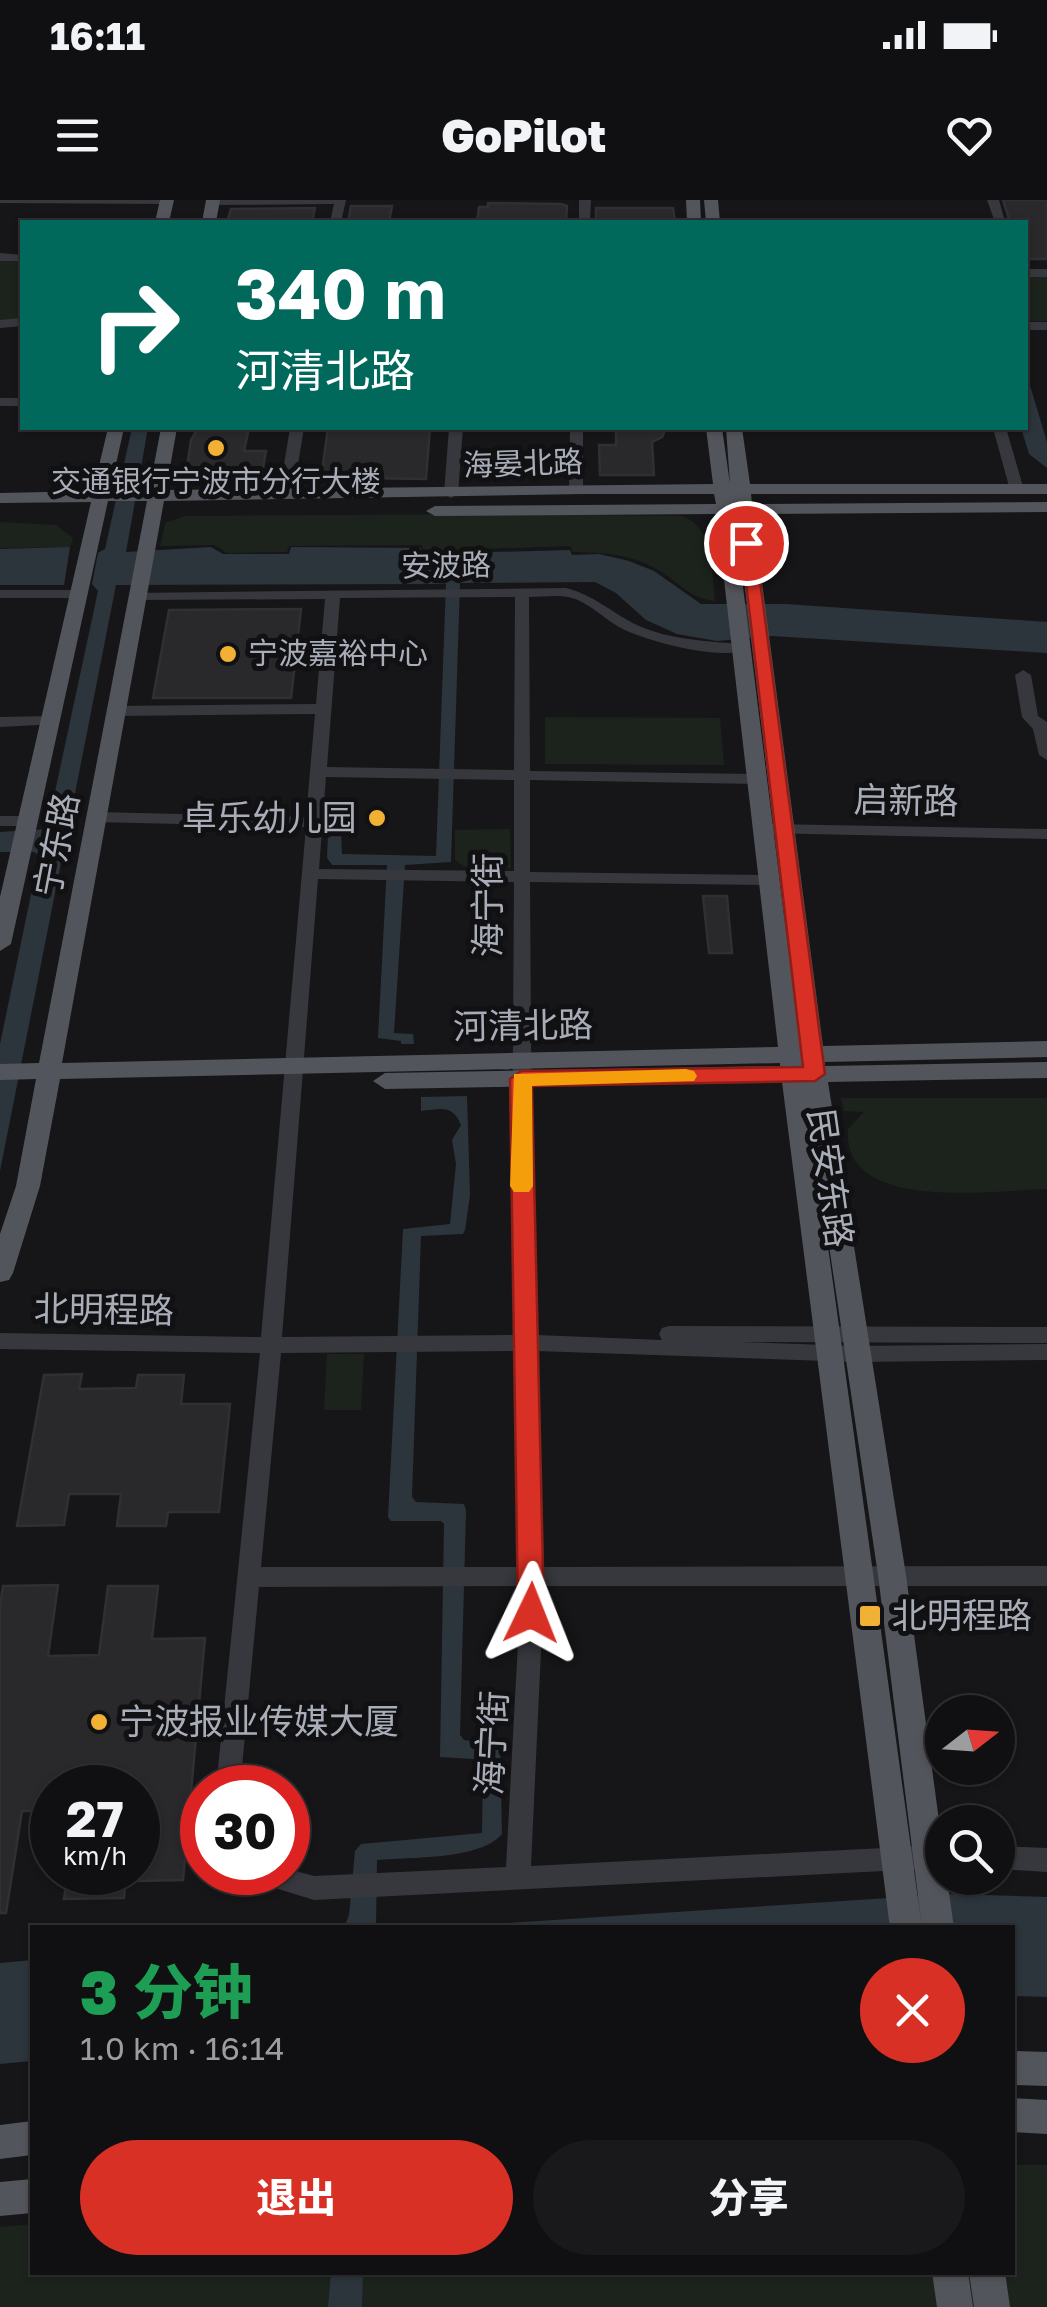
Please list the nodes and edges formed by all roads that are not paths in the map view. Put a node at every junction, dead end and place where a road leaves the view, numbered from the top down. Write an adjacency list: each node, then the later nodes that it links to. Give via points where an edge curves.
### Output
1 (3, 200): 2 (street); 5 (street)
2 (167, 200)
3 (335, 200): 4 (street)
4 (212, 201)
5 (0, 211)
6 (116, 430): 23 (main road, 宁东路)
7 (169, 430): 24 (main road, 宁东路)
8 (297, 430): 21 (street)
9 (307, 430): 21 (street)
10 (456, 430): 20 (street)
11 (576, 430): 17 (street)
12 (586, 430): 17 (street)
13 (715, 430): 18 (main road)
14 (734, 430): 18 (main road)
15 (1000, 430): 19 (street)
16 (1012, 430): 19 (street)
17 (580, 490): 18 (main road, 海晏北路); 20 (main road, 海晏北路)
18 (732, 490): 19 (main road, 海晏北路); 26 (main road)
19 (1031, 490)
20 (450, 494): 21 (main road, 海晏北路)
21 (292, 495): 24 (main road, 海晏北路)
22 (0, 498): 23 (main road, 海晏北路)
23 (99, 504): 24 (main road, 海晏北路); 27 (main road, 海晏北路); 28 (main road, 宁东路)
24 (155, 504): 26 (main road, 海晏北路); 29 (main road, 宁东路)
25 (1047, 507): 26 (main road, 海晏北路)
26 (734, 510): 33 (main road)
27 (0, 512)
28 (82, 587): 31 (street); 38 (main road, 宁东路)
29 (138, 590): 32 (street, 安波路); 36 (main road, 宁东路)
30 (522, 592): 32 (street, 安波路); 33 (street, 安波路, via 576,594 626,625 691,644); 42 (street, 海宁街)
31 (0, 594)
32 (333, 594): 35 (street)
33 (746, 626): 43 (main road, 民安东路); 48 (main road, 民安东路)
34 (1023, 675): 39 (street, via 1030,717)
35 (323, 709): 36 (street); 41 (street)
36 (115, 711): 44 (main road, 宁东路)
37 (0, 722): 38 (street)
38 (51, 722): 45 (main road, 宁东路)
39 (1044, 727): 40 (street)
40 (1047, 755)
41 (318, 772): 42 (street); 47 (street)
42 (521, 775): 43 (street); 51 (street, 海宁街)
43 (757, 779): 48 (main road, 民安东路)
44 (95, 818): 47 (street); 60 (main road, 宁东路)
45 (28, 820): 46 (street); 53 (main road, 宁东路)
46 (0, 821)
47 (314, 822): 50 (street)
48 (773, 829): 49 (street, 启新路); 52 (main road, 民安东路); 55 (main road, 民安东路)
49 (1047, 834)
50 (309, 874): 51 (street); 59 (street)
51 (521, 878): 52 (street); 56 (street, 海宁街)
52 (769, 880): 55 (main road, 民安东路)
53 (0, 944)
54 (1047, 1049): 55 (main road, 河清北路)
55 (802, 1064): 56 (main road, 河清北路); 57 (main road, 河清北路); 68 (main road, 民安东路)
56 (521, 1070): 59 (main road, 河清北路); 65 (street, 海宁街)
57 (1047, 1070)
58 (0, 1072): 60 (main road, 河清北路)
59 (292, 1074): 60 (main road, 河清北路); 66 (street)
60 (47, 1079): 61 (main road, 河清北路); 62 (main road, 宁东路, via 28,1186)
61 (0, 1088)
62 (0, 1272)
63 (0, 1332): 66 (street, 北明程路)
64 (1047, 1335): 68 (street, 北明程路)
65 (526, 1338): 66 (street, 北明程路); 68 (street, 北明程路); 70 (street, 海宁街)
66 (271, 1339): 67 (street, 北明程路); 74 (street)
67 (0, 1341)
68 (841, 1345): 69 (street, 北明程路); 71 (main road, 民安东路); 72 (main road, 民安东路)
69 (1047, 1352)
70 (533, 1575): 71 (street); 74 (street); 81 (street, 海宁街)
71 (858, 1575): 72 (street); 80 (main road, 民安东路)
72 (892, 1575): 73 (street); 76 (main road, 民安东路)
73 (1047, 1576)
74 (248, 1577): 75 (street)
75 (230, 1765)
76 (927, 1805)
77 (1015, 1859): 79 (street)
78 (925, 1860): 80 (street)
79 (1047, 1860)
80 (897, 1870): 81 (street); 84 (main road, 民安东路)
81 (518, 1876): 82 (street)
82 (310, 1887)
83 (933, 1895): 85 (main road, 民安东路)
84 (906, 1925)
85 (938, 1925)
86 (1015, 2068): 87 (main road)
87 (1047, 2069)
88 (1015, 2116): 89 (main road)
89 (1047, 2117)
90 (30, 2138): 91 (main road)
91 (0, 2142)
92 (30, 2196): 93 (main road)
93 (0, 2200)
94 (950, 2275): 96 (main road)
95 (987, 2275): 97 (main road)
96 (955, 2307)
97 (992, 2307)

